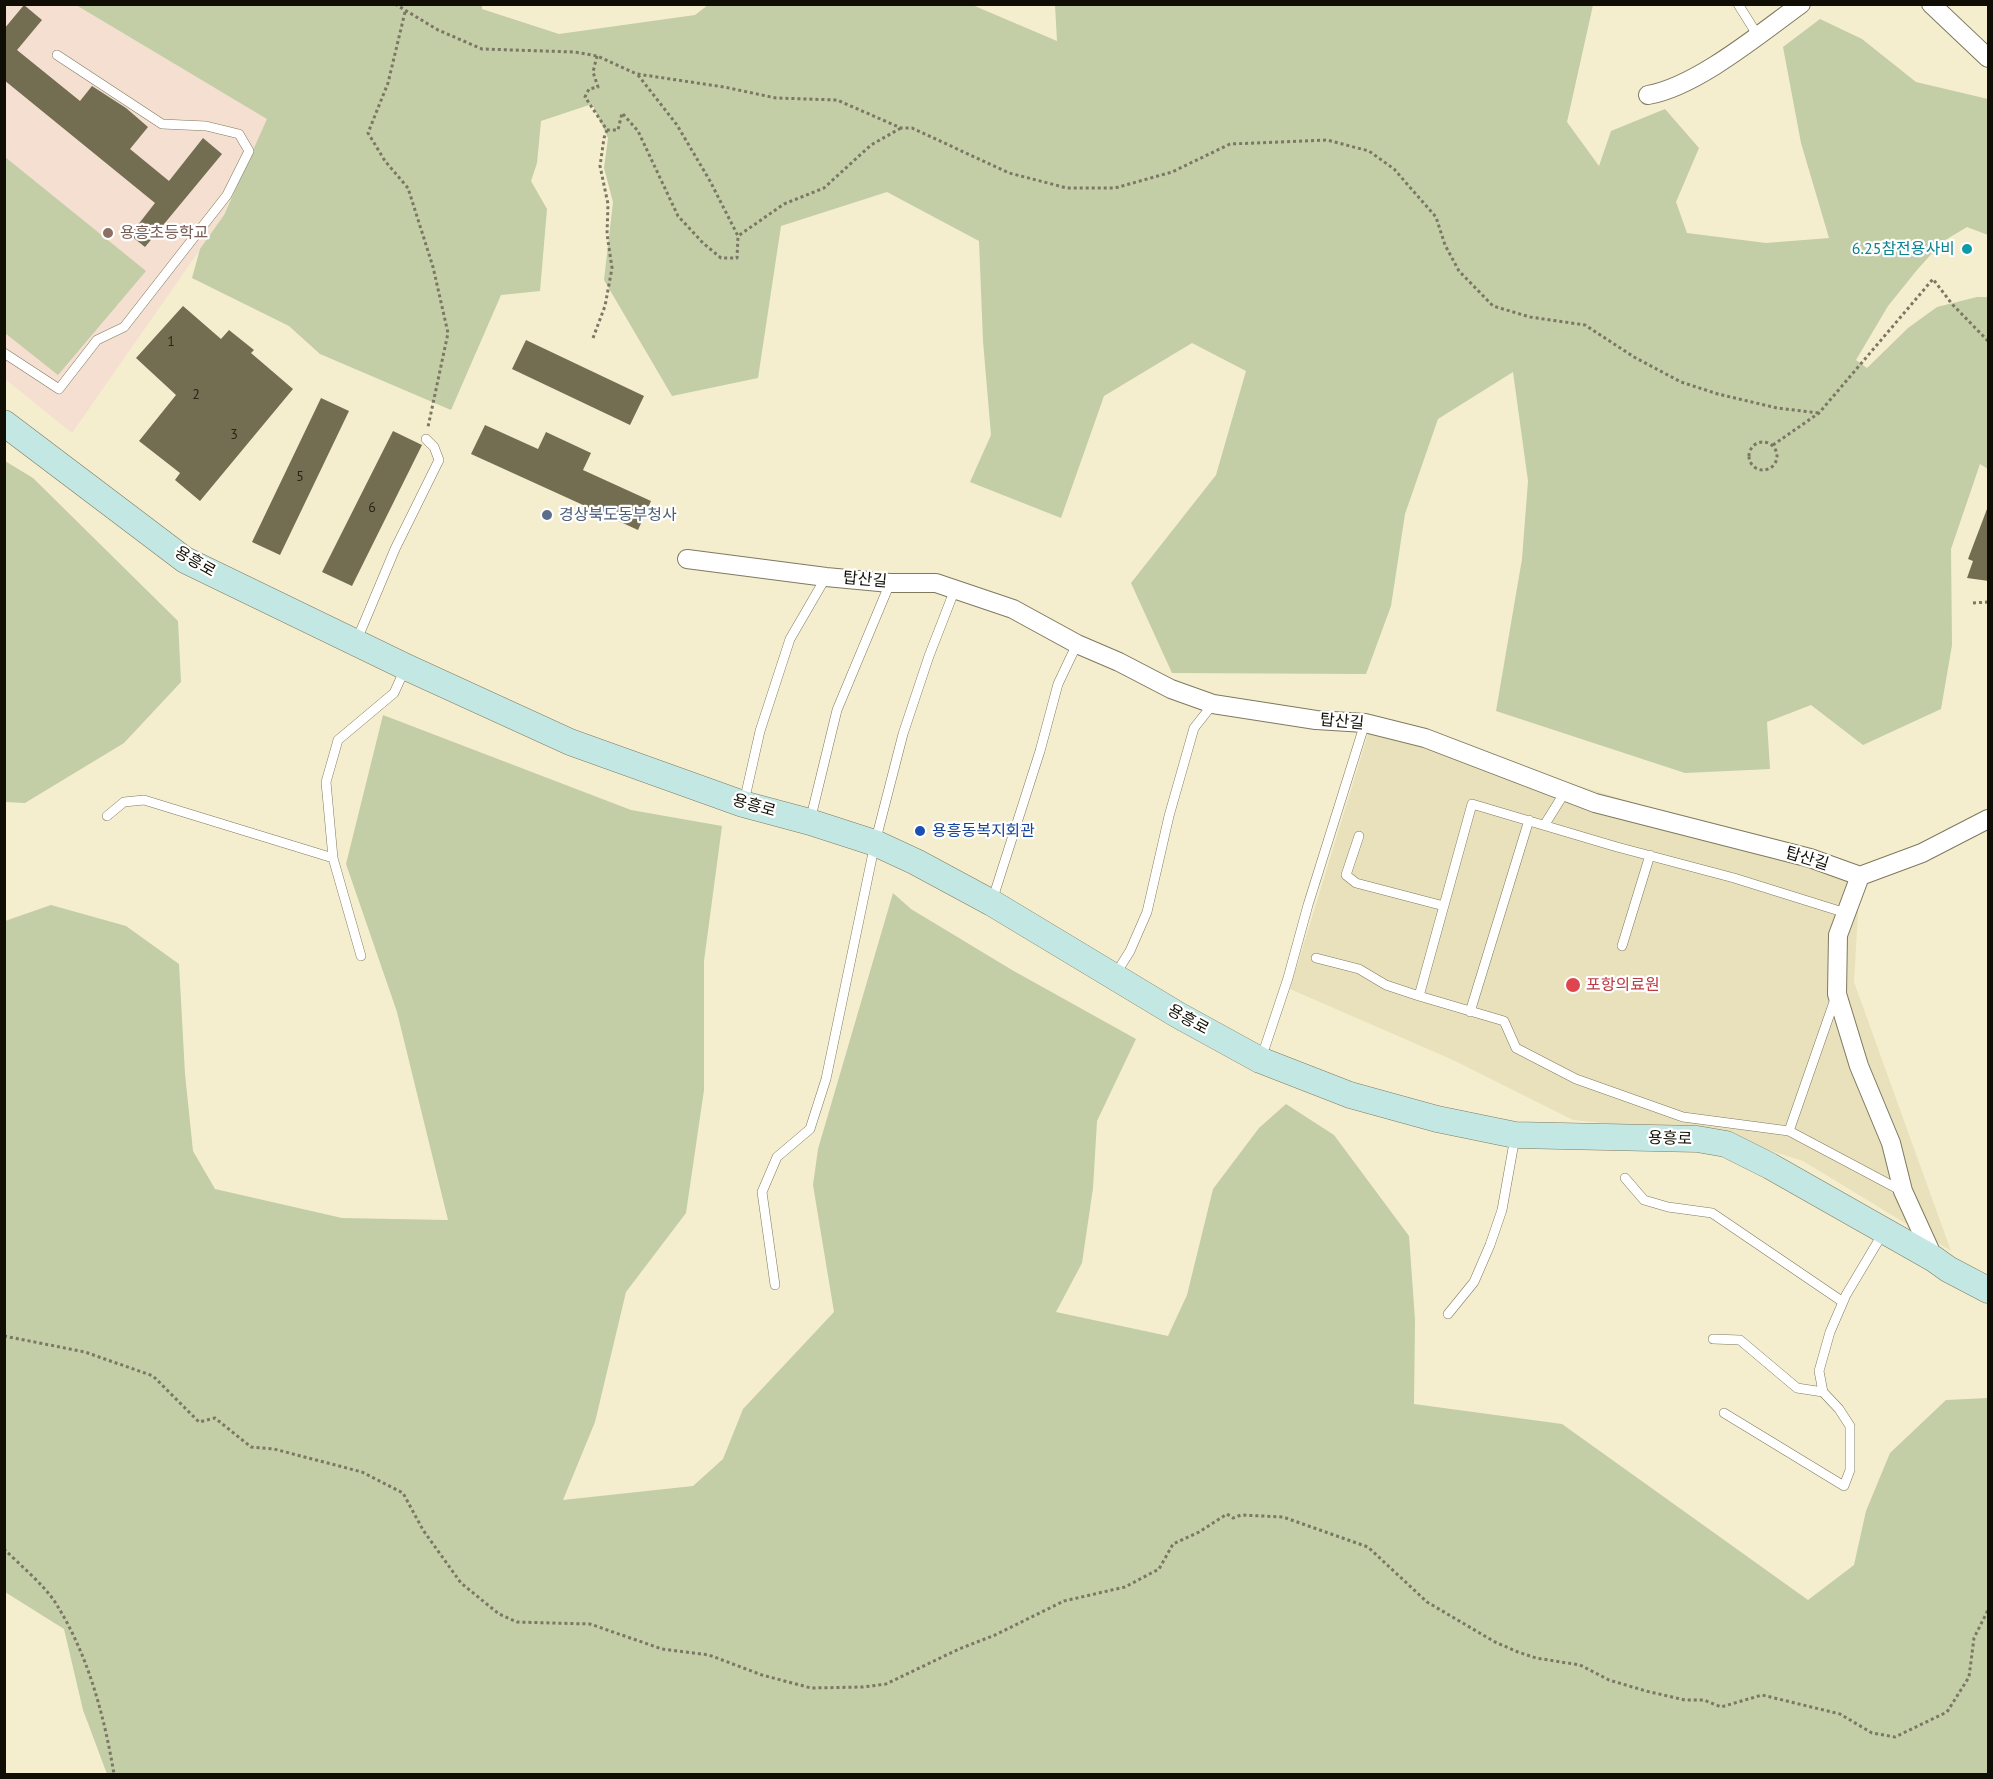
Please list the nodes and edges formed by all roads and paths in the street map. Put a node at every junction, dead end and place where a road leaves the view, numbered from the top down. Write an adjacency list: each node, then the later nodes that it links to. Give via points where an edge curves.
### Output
1 (395, 4): 5 (path)
2 (1738, 4): 6 (lane)
3 (1802, 4): 6 (street)
4 (1931, 4): 9 (street)
5 (405, 12): 8 (path, via 482,49); 20 (path, via 388,83 368,133 408,188 433,267 448,333)
6 (1758, 36): 11 (street, via 1698,75 1666,92)
7 (57, 55): 17 (lane, via 162,124 206,126 238,135 249,151 227,195 124,327 98,340 59,389)
8 (597, 56): 10 (path); 13 (path, via 592,72 598,87 589,89 585,97)
9 (1989, 58)
10 (637, 74): 12 (path, via 776,98 837,100); 14 (path, via 677,125)
11 (1648, 95)
12 (901, 128): 14 (path, via 871,145 824,188 784,204); 18 (path, via 912,128 1009,173 1067,188 1115,188 1172,172 1230,144 1327,140 1369,151 1394,169 1436,217 1444,245 1459,271 1492,306 1530,317 1585,325 1681,382 1777,408)
13 (607, 130): 14 (path, via 618,130 622,113 638,131 678,216 721,258 737,258); 15 (path, via 600,166 608,204 612,268 605,306)
14 (738, 236)
15 (593, 338)
16 (1989, 341): 18 (path, via 1933,279)
17 (4, 353)
18 (1819, 413): 21 (path)
19 (4, 423): 28 (street, 용흥로, via 185,560)
20 (426, 439): 28 (lane, via 439,460 390,559)
21 (1773, 445): 21 (path, via 1761,441 1750,449 1749,462 1753,467 1766,470 1776,463 1777,450)
22 (687, 559): 23 (street, 탑산길)
23 (826, 577): 24 (street, 탑산길); 34 (lane, via 790,639 760,731)
24 (890, 583): 25 (street, 탑산길, via 936,584); 38 (lane, via 837,710)
25 (955, 589): 29 (street, 탑산길, via 1013,609); 41 (lane, via 903,734)
26 (1989, 602): 27 (path)
27 (1973, 603)
28 (356, 642): 30 (street, 용흥로)
29 (1077, 644): 31 (street, 탑산길, via 1171,689); 45 (lane, via 1058,684)
30 (406, 667): 34 (street, 용흥로, via 570,742); 43 (lane, via 394,693 338,740 326,782)
31 (1213, 704): 32 (street, 탑산길, via 1316,720); 51 (lane, via 1194,728 1147,912)
32 (1365, 723): 33 (street, 탑산길, via 1425,738); 55 (lane)
33 (1565, 792): 39 (lane); 44 (street, 탑산길, via 1810,858)
34 (743, 804): 38 (street, 용흥로)
35 (107, 816): 43 (lane, via 124,802 144,800)
36 (1989, 819): 44 (street, via 1922,853)
37 (1529, 820): 39 (lane); 46 (lane, via 1472,804); 54 (lane)
38 (810, 822): 41 (street, 용흥로)
39 (1545, 824): 42 (lane)
40 (1359, 836): 46 (lane, via 1346,875 1356,883)
41 (875, 843): 45 (street, 용흥로); 62 (lane, via 826,1079 810,1129 777,1157 762,1192)
42 (1650, 855): 47 (lane); 48 (lane)
43 (333, 858): 49 (lane)
44 (1860, 876): 47 (street)
45 (992, 903): 51 (street, 용흥로)
46 (1444, 906): 53 (lane)
47 (1846, 913): 52 (street, via 1838,935)
48 (1622, 946)
49 (361, 956)
50 (1316, 958): 53 (lane, via 1359,969 1386,986)
51 (1114, 977): 55 (street, 용흥로)
52 (1837, 994): 56 (lane); 59 (street, via 1859,1066 1891,1143)
53 (1419, 996): 54 (lane)
54 (1470, 1012): 56 (lane, via 1504,1021 1516,1048 1576,1079 1683,1118)
55 (1260, 1060): 57 (street, 용흥로, via 1350,1095)
56 (1789, 1131): 59 (lane)
57 (1515, 1135): 60 (street, 용흥로, via 1697,1139 1726,1144); 65 (lane, via 1502,1210 1490,1245 1474,1282)
58 (1625, 1178): 64 (lane, via 1644,1200 1712,1213)
59 (1903, 1191): 61 (street)
60 (1884, 1231): 61 (street, 용흥로); 64 (lane)
61 (1934, 1259): 63 (street, 용흥로)
62 (775, 1285)
63 (1989, 1290)
64 (1843, 1302): 68 (lane, via 1819,1371)
65 (1448, 1314)
66 (4, 1336): 71 (path, via 85,1352 153,1376 199,1422 215,1418 251,1447 274,1449 362,1472 403,1493 423,1530 461,1583 499,1614 518,1622 590,1624 662,1649 709,1655 811,1688 886,1684 1064,1601 1125,1587 1159,1569 1173,1544 1227,1514 1233,1518 1283,1517 1368,1547 1427,1602 1518,1652 1580,1665 1609,1680 1646,1691 1684,1700 1704,1700 1721,1707 1762,1695 1840,1714 1872,1734 1895,1737 1947,1712 1970,1677 1974,1638)
67 (1713, 1339): 68 (lane, via 1740,1340 1797,1388)
68 (1823, 1392): 69 (lane, via 1850,1426 1850,1470 1844,1486)
69 (1724, 1413)
70 (4, 1549): 72 (path, via 54,1600 84,1656 108,1737)
71 (1989, 1610)
72 (114, 1774)

